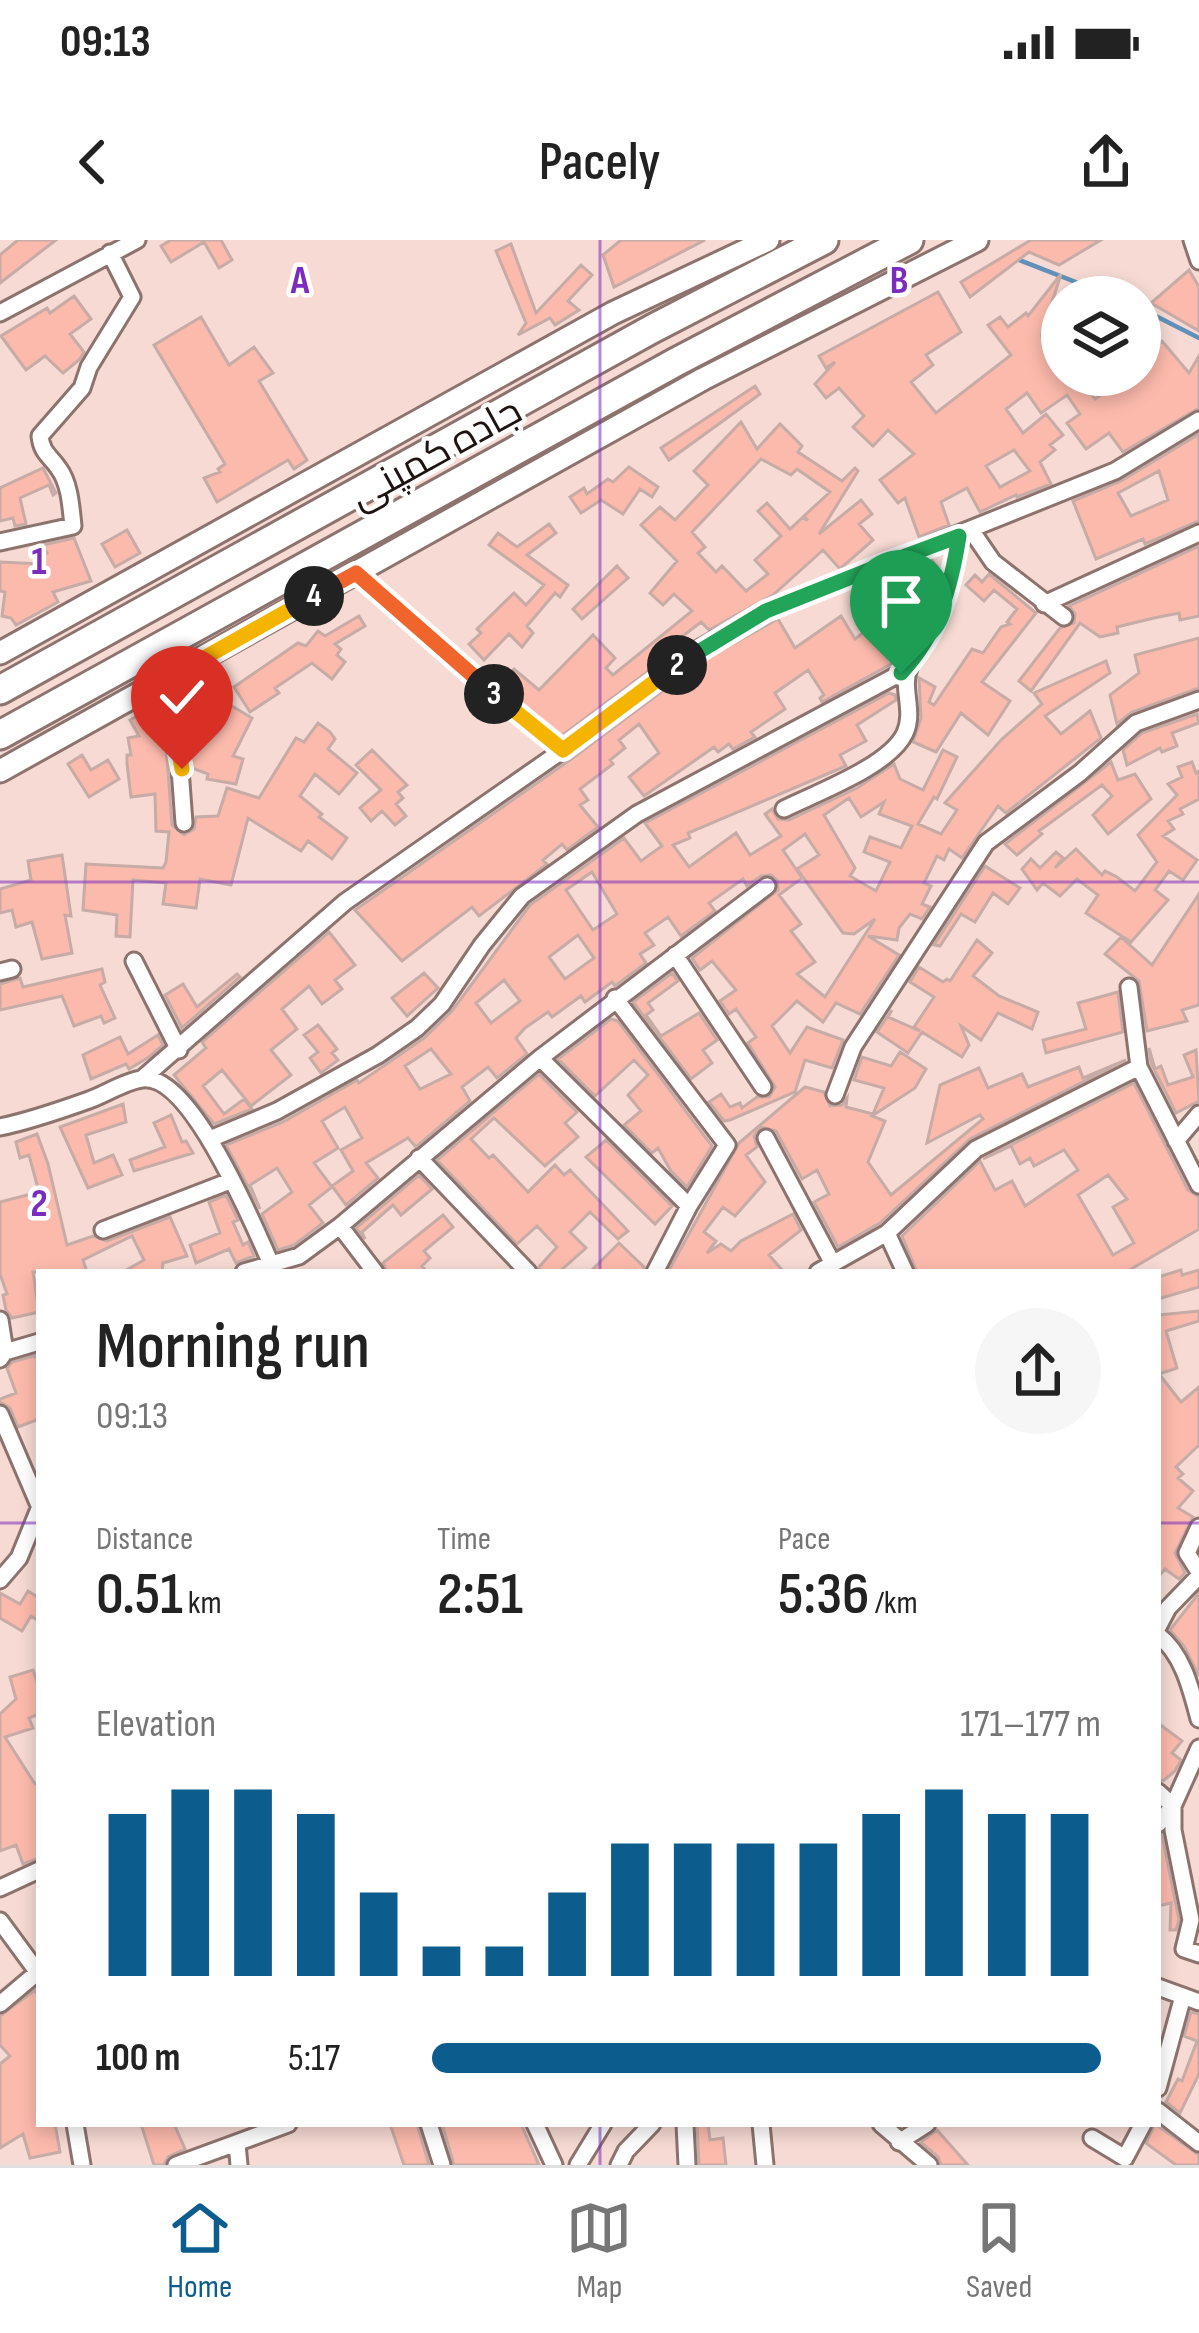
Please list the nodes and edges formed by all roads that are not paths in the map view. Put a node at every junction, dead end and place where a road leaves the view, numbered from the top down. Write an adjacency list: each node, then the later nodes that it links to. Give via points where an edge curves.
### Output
1 (137, 240): 7 (street)
2 (768, 240): 17 (street, via 614,314)
3 (824, 240): 20 (highway, جاده کمپنی)
4 (909, 240): 22 (highway, جاده کمپنی)
5 (977, 240): 14 (street, via 703,379)
6 (1192, 240): 8 (street)
7 (110, 253): 9 (street); 13 (street, via 132,297 82,388 40,436 65,484 73,526)
8 (1199, 261)
9 (0, 313)
10 (1199, 420): 11 (street, via 1115,471)
11 (965, 533): 15 (street); 18 (street, via 951,591); 23 (street, via 766,611 698,650)
12 (1199, 533): 15 (street)
13 (0, 542)
14 (356, 573): 19 (street); 23 (lane)
15 (1044, 604): 16 (street)
16 (1064, 617)
17 (0, 653)
18 (911, 663): 25 (street, via 903,683 906,732 888,755); 41 (street, via 637,814 522,896 417,1028 277,1111)
19 (165, 680): 24 (street); 26 (street)
20 (0, 690)
21 (1199, 700): 37 (street, via 1136,723 986,843 853,1048)
22 (0, 735)
23 (563, 750): 32 (street, via 345,902)
24 (0, 771)
25 (784, 809)
26 (184, 823)
27 (767, 886): 28 (street)
28 (674, 955): 31 (street); 36 (street)
29 (134, 961): 32 (street)
30 (1129, 987): 34 (street)
31 (615, 998): 33 (street); 46 (street, via 726,1143)
32 (179, 1050): 35 (street)
33 (540, 1058): 43 (street); 46 (street)
34 (1139, 1067): 42 (street); 49 (street, via 976,1149)
35 (143, 1078): 39 (street); 41 (street, via 167,1083)
36 (763, 1087)
37 (836, 1095)
38 (1199, 1114): 42 (street)
39 (0, 1127)
40 (766, 1138): 50 (street)
41 (210, 1139): 44 (street)
42 (1176, 1141): 45 (street)
43 (418, 1158): 47 (street); 53 (street)
44 (230, 1181): 48 (street); 51 (street)
45 (1199, 1185)
46 (689, 1206): 54 (street)
47 (340, 1226): 51 (street); 52 (street)
48 (103, 1230)
49 (887, 1233): 50 (street); 55 (street)
50 (825, 1267)
51 (273, 1269)
52 (373, 1269)
53 (525, 1269)
54 (657, 1269)
55 (904, 1269)
56 (0, 1320): 58 (street)
57 (36, 1343): 58 (street)
58 (3, 1356)
59 (0, 1414): 60 (street)
60 (36, 1500)
61 (36, 1515): 64 (street, via 20,1558)
62 (1199, 1527): 63 (street, via 1187,1553)
63 (1199, 1574): 65 (street)
64 (0, 1580)
65 (1161, 1624)
66 (1161, 1634): 67 (street, via 1182,1666)
67 (1199, 1719)
68 (1199, 1748): 70 (street)
69 (1161, 1795): 70 (street)
70 (1173, 1806): 71 (street); 75 (street, via 1191,1920 1184,1949)
71 (1161, 1820)
72 (36, 1871): 73 (street)
73 (0, 1888)
74 (0, 1921): 76 (street)
75 (1199, 1954)
76 (36, 1970)
77 (36, 1975): 80 (street)
78 (1161, 1988): 79 (street)
79 (1191, 1999): 81 (street)
80 (0, 2004)
81 (1161, 2075)
82 (1161, 2112): 96 (street)
83 (76, 2127): 99 (street)
84 (280, 2127): 97 (street)
85 (430, 2127): 102 (street)
86 (536, 2127): 98 (street)
87 (601, 2127): 103 (street)
88 (649, 2127): 104 (street)
89 (685, 2127): 105 (street)
90 (760, 2127): 106 (street)
91 (883, 2127): 95 (street)
92 (922, 2127): 95 (street)
93 (1141, 2127): 94 (street, via 1125,2158)
94 (1092, 2138)
95 (898, 2142): 107 (street)
96 (1199, 2143)
97 (237, 2144): 100 (street); 101 (street)
98 (551, 2164)
99 (82, 2165)
100 (176, 2165)
101 (239, 2165)
102 (442, 2165)
103 (578, 2165)
104 (619, 2165)
105 (687, 2165)
106 (765, 2165)
107 (929, 2165)

